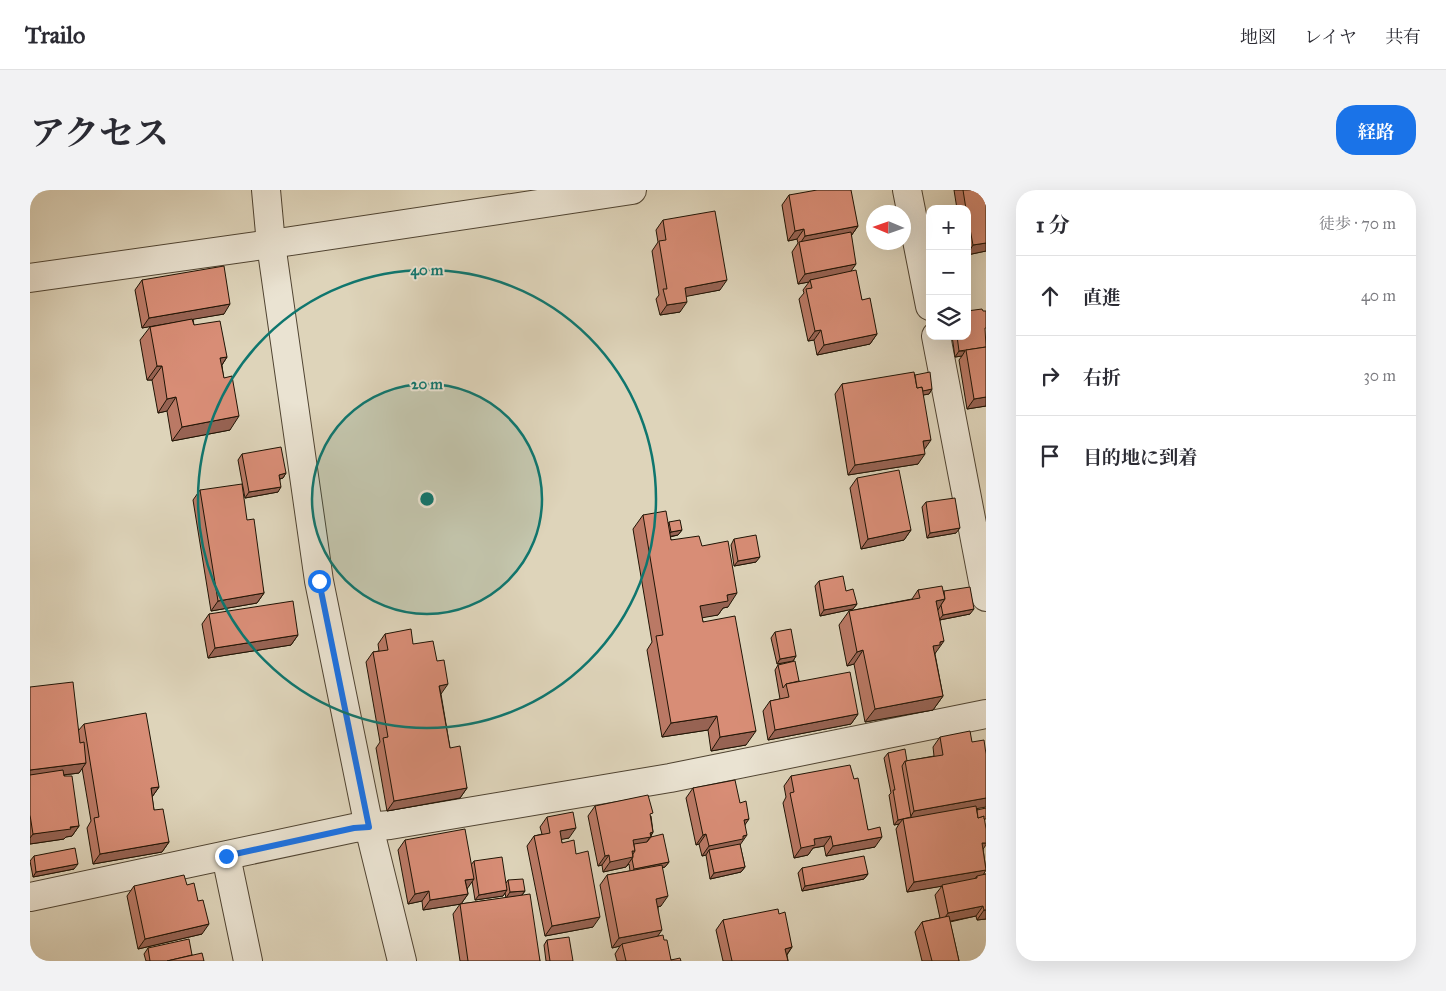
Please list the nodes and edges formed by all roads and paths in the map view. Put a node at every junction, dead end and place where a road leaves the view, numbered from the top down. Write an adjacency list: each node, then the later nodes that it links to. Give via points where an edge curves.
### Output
1 (266, 190): 4 (street)
2 (632, 190): 4 (street)
3 (907, 190): 6 (street)
4 (271, 244): 5 (street); 10 (street, via 319,581)
5 (30, 278)
6 (928, 295)
7 (937, 340): 8 (street)
8 (986, 597)
9 (986, 714): 10 (street, via 670,778)
10 (369, 827): 11 (street); 14 (street)
11 (226, 856): 12 (street); 13 (street)
12 (30, 897)
13 (248, 961)
14 (402, 961)

